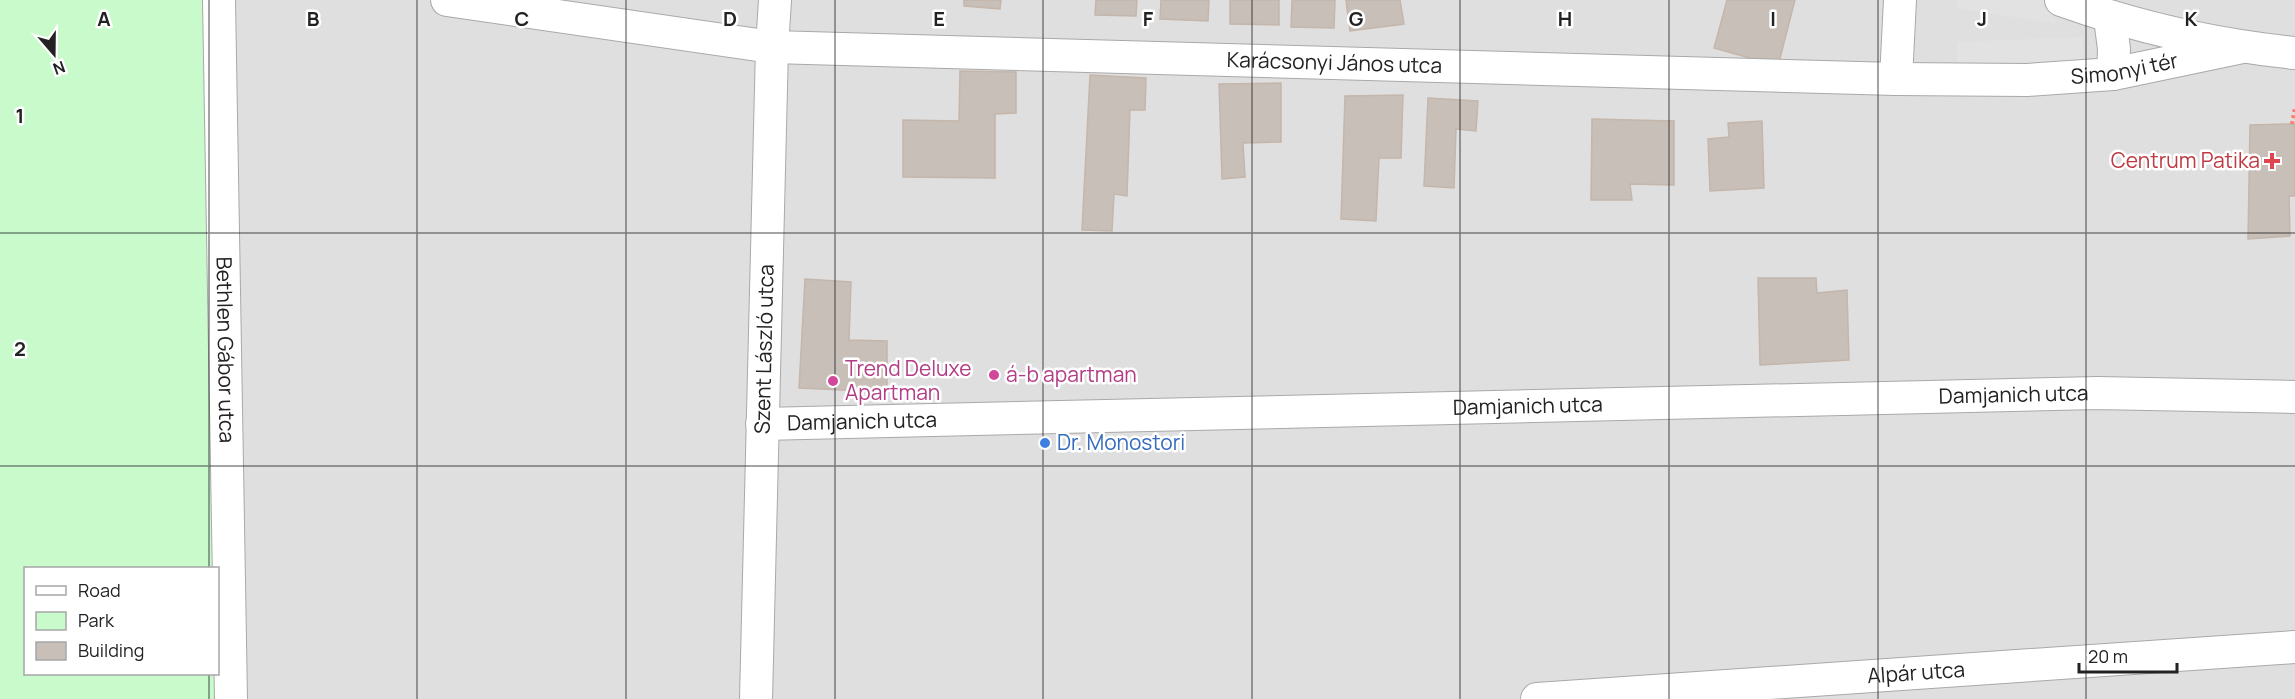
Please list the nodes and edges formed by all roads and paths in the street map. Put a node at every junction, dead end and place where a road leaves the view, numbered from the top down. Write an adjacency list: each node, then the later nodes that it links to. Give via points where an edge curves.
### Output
1 (219, 0): 18 (street, Bethlen Gábor utca)
2 (447, 0): 7 (street)
3 (775, 0): 7 (street, Szent László utca)
4 (1900, 0): 11 (street)
5 (2061, 0): 6 (street, Simonyi tér)
6 (2110, 18): 8 (street, Simonyi tér); 10 (street)
7 (772, 47): 11 (street, Karácsonyi János utca); 15 (street, Szent László utca)
8 (2242, 47): 9 (street); 10 (street, Simonyi tér)
9 (2295, 53)
10 (2114, 74): 11 (street, Simonyi tér, via 2027,80)
11 (1896, 80)
12 (2295, 107): 13 (path)
13 (2292, 124)
14 (2295, 397): 15 (street, Damjanich utca, via 2097,393)
15 (762, 424): 19 (street, Szent László utca)
16 (2295, 647): 17 (street, Alpár utca)
17 (1832, 689): 20 (street, Alpár utca)
18 (231, 699)
19 (756, 699)
20 (1537, 699)

